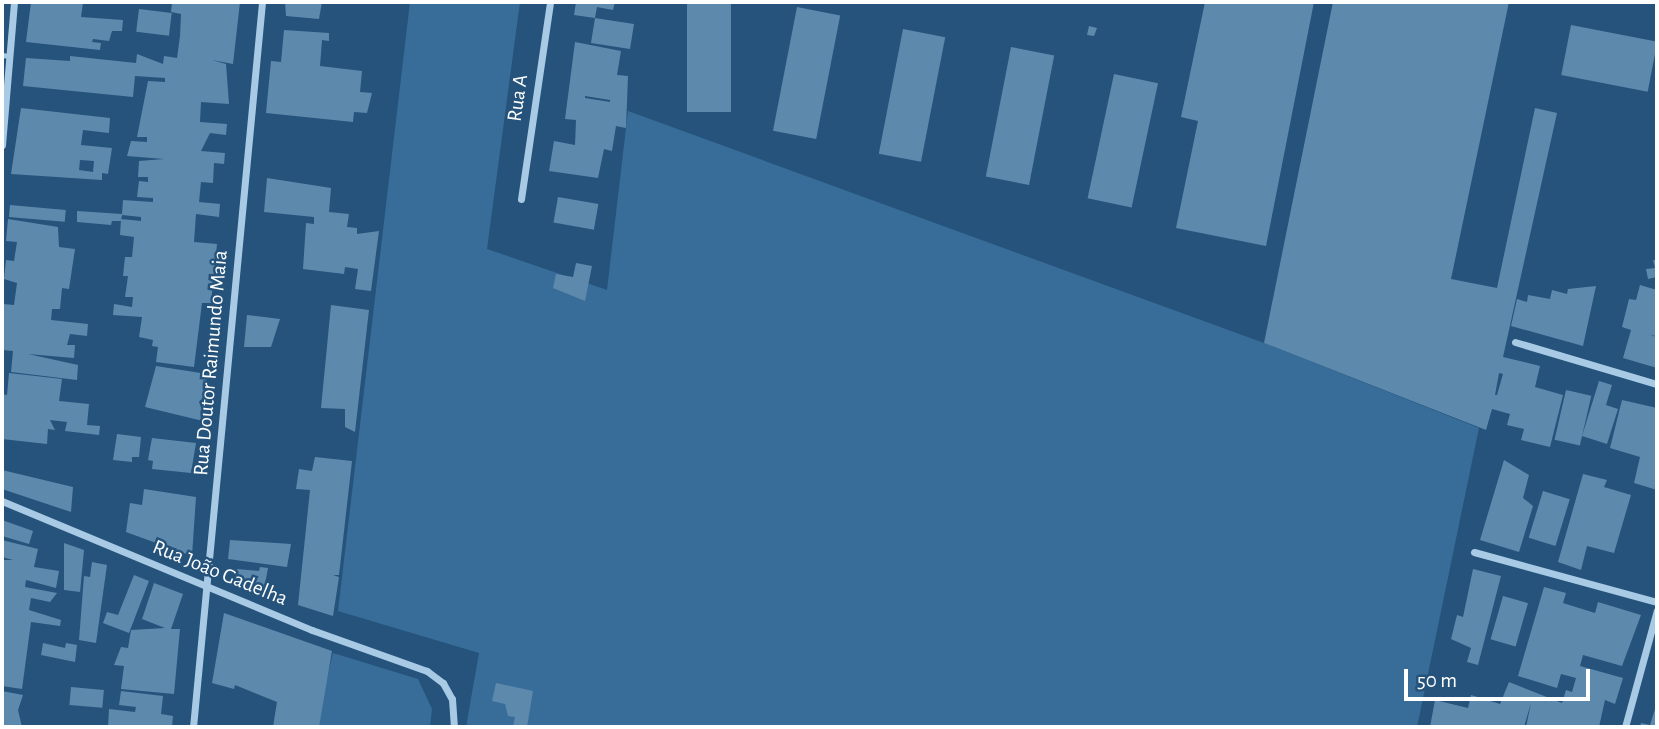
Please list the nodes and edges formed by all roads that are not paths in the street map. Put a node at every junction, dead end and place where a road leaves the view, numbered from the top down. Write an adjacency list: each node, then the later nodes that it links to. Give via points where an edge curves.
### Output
1 (14, 2): 4 (street)
2 (262, 2): 11 (street, Rua Doutor Raimundo Maia)
3 (550, 2): 6 (street, Rua A)
4 (6, 55): 5 (street)
5 (2, 145)
6 (521, 199)
7 (1515, 342): 8 (street)
8 (1657, 384)
9 (2, 501): 11 (street, Rua João Gadelha)
10 (1474, 552): 12 (street)
11 (208, 589): 14 (street, Rua Doutor Raimundo Maia); 15 (street, Rua João Gadelha, via 427,671 443,683 452,699)
12 (1657, 602)
13 (1657, 611): 16 (street)
14 (193, 727)
15 (454, 727)
16 (1625, 727)

